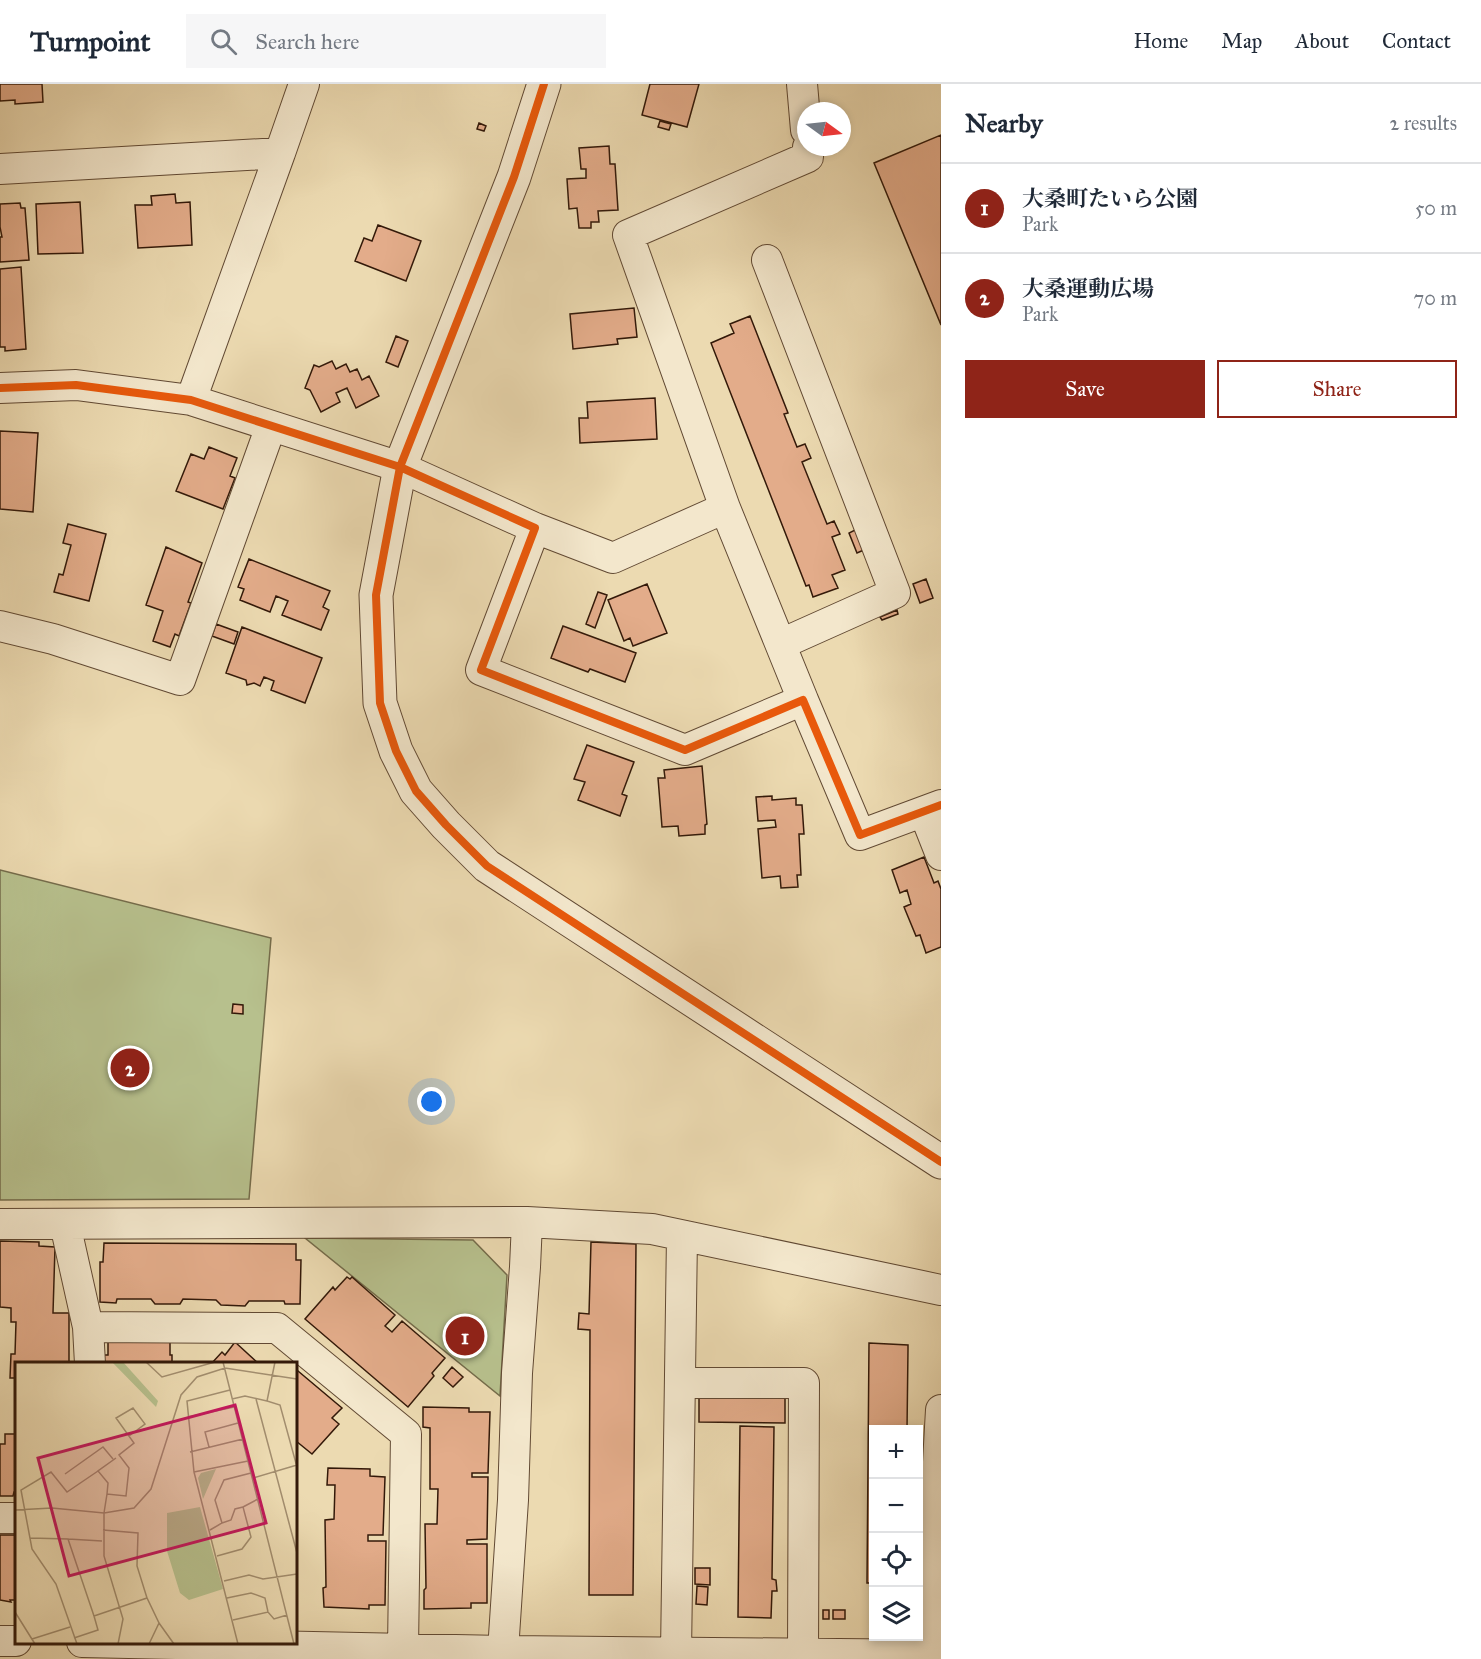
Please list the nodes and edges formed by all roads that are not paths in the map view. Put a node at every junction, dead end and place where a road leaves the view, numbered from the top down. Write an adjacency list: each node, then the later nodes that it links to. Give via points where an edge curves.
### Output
1 (304, 84): 5 (street)
2 (543, 84): 12 (street, via 514,177)
3 (802, 84): 4 (street)
4 (804, 102)
5 (280, 153): 7 (street); 10 (street)
6 (808, 156): 13 (street, via 628,235)
7 (0, 169)
8 (767, 260): 16 (street, via 895,593)
9 (0, 388): 10 (street, via 76,385)
10 (191, 400): 11 (street)
11 (271, 426): 12 (street); 15 (street, via 180,680)
12 (400, 467): 14 (street); 20 (street, via 376,595 380,703 396,751 416,791 487,866)
13 (725, 508): 14 (street, via 614,558); 16 (street)
14 (535, 528): 17 (street, via 481,670 685,750)
15 (0, 626)
16 (781, 645): 17 (street)
17 (803, 700): 18 (street, via 860,835)
18 (932, 808): 19 (street)
19 (941, 855)
20 (941, 1162)
21 (527, 1222): 23 (street); 24 (street, via 652,1229); 32 (street)
22 (0, 1224): 23 (street)
23 (64, 1224): 26 (street)
24 (682, 1236): 25 (street); 28 (street)
25 (941, 1290)
26 (88, 1327): 27 (street); 31 (street, via 277,1328 406,1434)
27 (90, 1362)
28 (680, 1383): 34 (street); 35 (street, via 804,1383)
29 (941, 1410): 36 (street)
30 (200, 1644): 33 (street)
31 (403, 1649): 32 (street); 33 (street)
32 (502, 1651): 34 (street)
33 (363, 1653)
34 (676, 1653): 35 (street)
35 (803, 1654): 36 (street)
36 (934, 1654)

